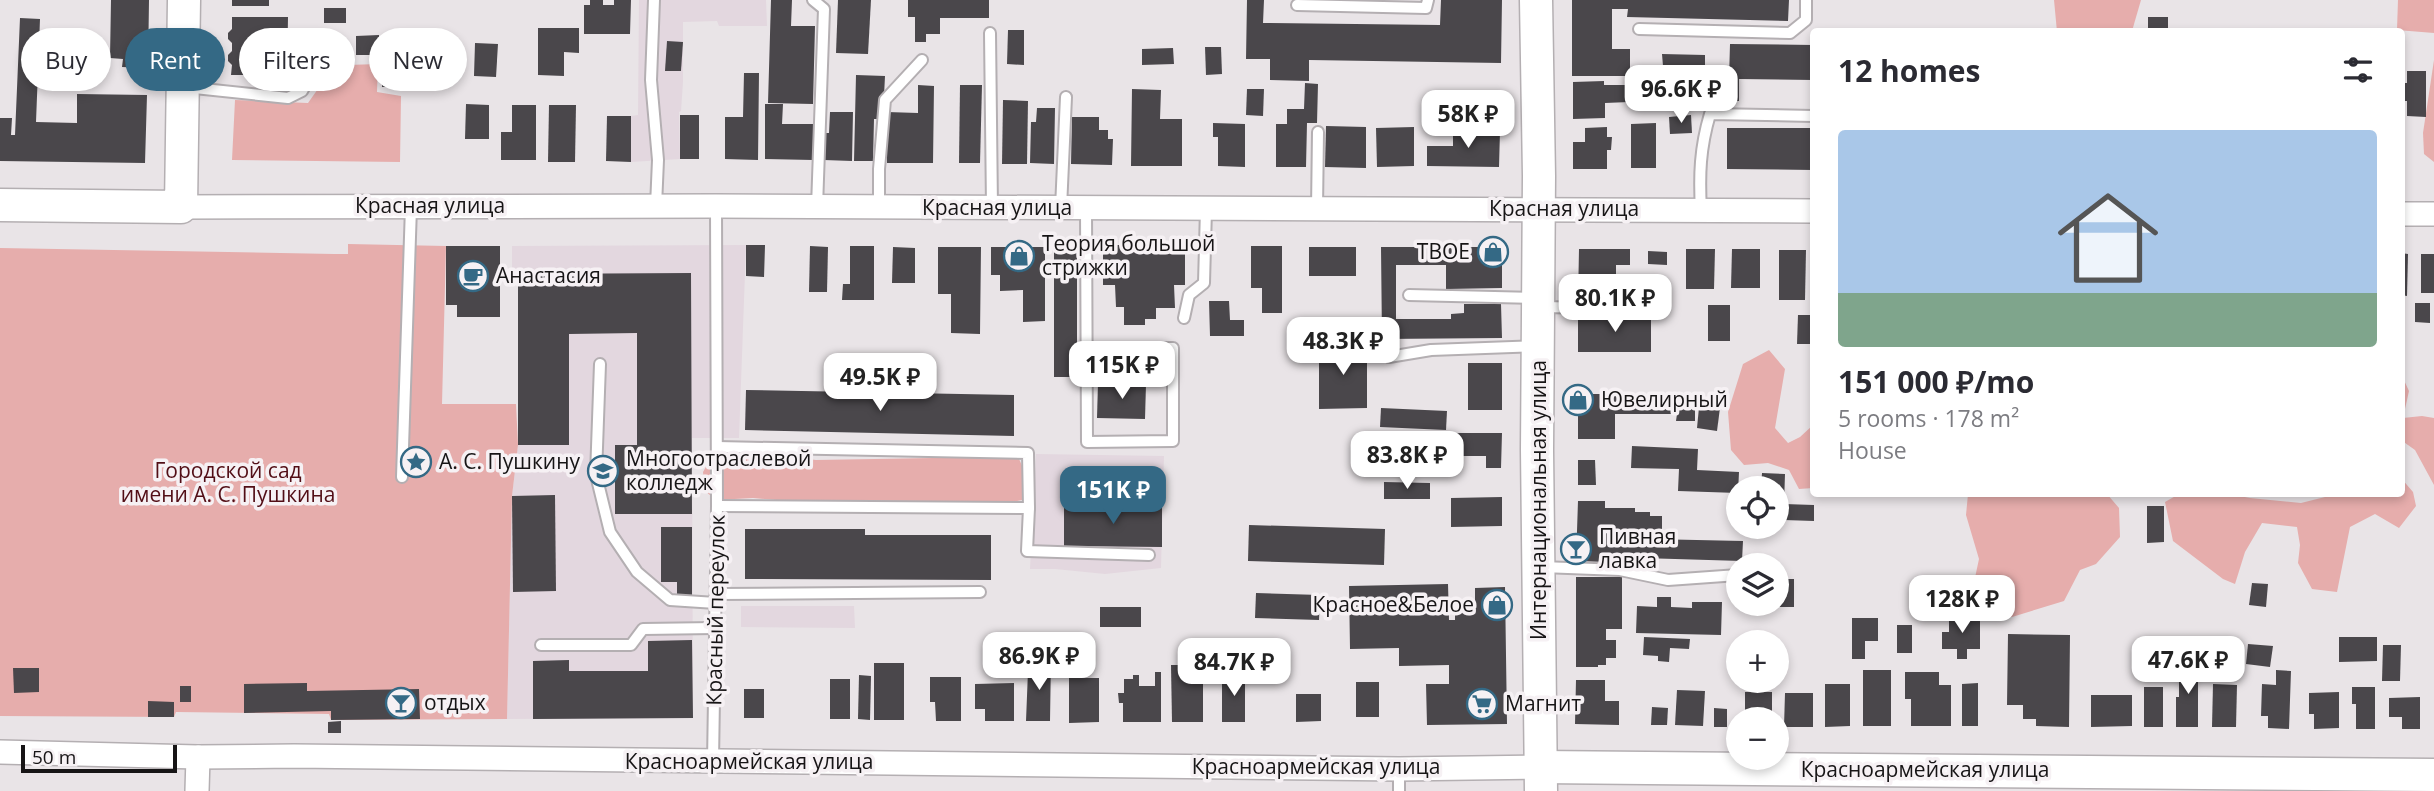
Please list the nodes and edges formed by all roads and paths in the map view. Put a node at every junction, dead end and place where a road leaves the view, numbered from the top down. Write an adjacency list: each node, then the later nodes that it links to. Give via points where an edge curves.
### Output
1 (184, 0): 8 (street)
2 (654, 0): 20 (lane, via 651,80 658,160)
3 (813, 0): 23 (lane, via 824,9)
4 (1428, 0): 7 (lane, via 1426,8)
5 (1536, 0): 30 (street, Интернациональная улица)
6 (1806, 0): 9 (lane, via 1806,20 1790,33)
7 (1297, 5)
8 (184, 28)
9 (1639, 29)
10 (990, 33): 25 (lane)
11 (922, 60): 24 (lane, via 885,100)
12 (183, 91): 22 (street)
13 (221, 91): 14 (lane, via 288,98)
14 (302, 91)
15 (1066, 97): 26 (lane)
16 (1810, 116): 31 (lane, via 1710,114 1699,169)
17 (1318, 132): 29 (lane)
18 (0, 205): 22 (street)
19 (411, 206): 20 (street, Красная улица); 22 (street, Красная улица); 44 (lane)
20 (656, 206): 21 (street, Красная улица)
21 (716, 206): 23 (street, Красная улица); 43 (lane, Красный переулок)
22 (181, 207)
23 (817, 207): 24 (street, Красная улица)
24 (879, 207): 25 (street, Красная улица)
25 (992, 208): 26 (street, Красная улица)
26 (1061, 208): 27 (street, Красная улица)
27 (1086, 208): 28 (street, Красная улица); 40 (lane)
28 (1206, 209): 29 (street, Красная улица); 38 (lane, via 1204,283 1189,295)
29 (1317, 209): 30 (street, Красная улица)
30 (1539, 209): 31 (street, Красная улица); 36 (street, Интернациональная улица)
31 (1701, 210): 32 (street, Красная улица)
32 (1810, 211)
33 (2405, 214): 34 (street)
34 (2434, 214)
35 (1409, 295): 36 (lane)
36 (1539, 303): 37 (lane); 39 (street, Интернациональная улица)
37 (1647, 309)
38 (1184, 318)
39 (1538, 346): 41 (lane, via 1431,350); 48 (street, Интернациональная улица)
40 (1087, 349): 40 (lane, via 1087,442 1173,441 1173,348)
41 (1389, 357)
42 (600, 364): 51 (lane, via 596,475 610,532 637,572 670,600)
43 (717, 447): 45 (lane, Красный переулок); 46 (lane, via 1028,453)
44 (402, 477)
45 (717, 506): 46 (lane); 51 (lane, Красный переулок)
46 (1029, 508): 47 (lane, via 1027,551)
47 (1149, 555)
48 (1540, 567): 49 (lane, via 1620,570 1668,580); 58 (street, Интернациональная улица)
49 (1726, 576)
50 (980, 592): 51 (lane)
51 (716, 598): 52 (lane, Красный переулок)
52 (715, 628): 53 (lane, via 643,629 631,645); 56 (lane, Красный переулок)
53 (541, 645)
54 (0, 752): 55 (street, Красноармейская улица)
55 (198, 757): 56 (street, Красноармейская улица); 60 (street)
56 (713, 762): 59 (street, Красноармейская улица)
57 (2434, 775): 58 (street, Красноармейская улица)
58 (1541, 779): 59 (street, Красноармейская улица)
59 (1399, 780)
60 (197, 791)

